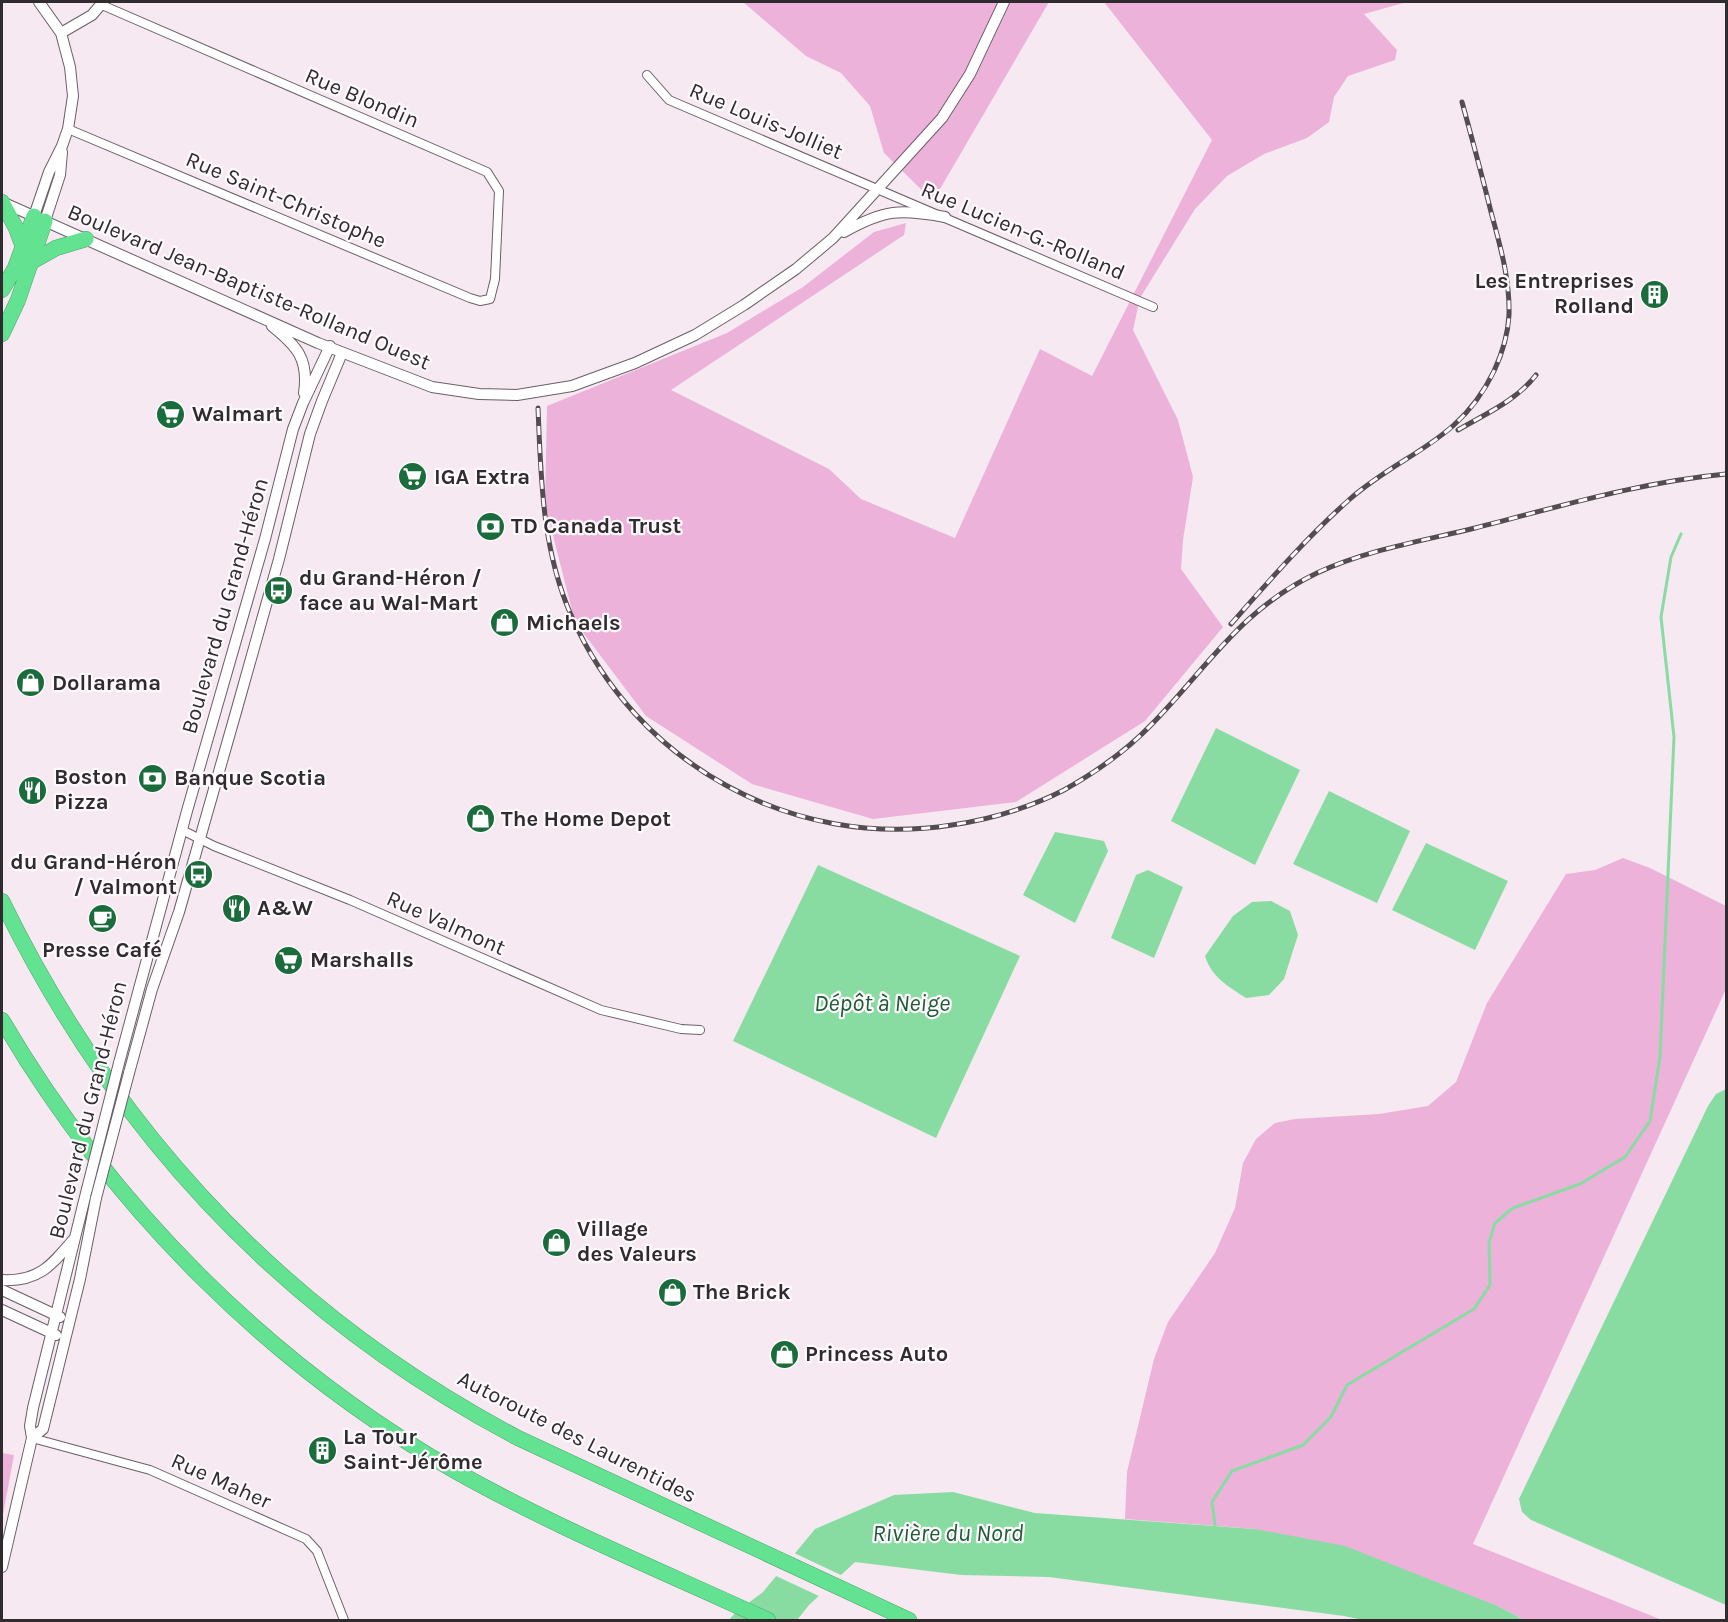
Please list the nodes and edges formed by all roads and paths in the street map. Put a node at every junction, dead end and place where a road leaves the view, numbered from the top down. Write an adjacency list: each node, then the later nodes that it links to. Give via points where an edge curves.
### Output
1 (39, 2): 4 (street)
2 (1004, 2): 7 (street, Boulevard Jean-Baptiste-Rolland Ouest, via 970,74 942,118)
3 (102, 3): 4 (street, via 92,15); 16 (street, Rue Blondin, via 487,172 499,191 495,279)
4 (61, 33): 6 (street, via 73,96)
5 (647, 75): 7 (street, Rue Louis-Jolliet, via 669,100)
6 (68, 129): 10 (street, via 50,172); 16 (street, Rue Saint-Christophe, via 470,298)
7 (879, 188): 9 (street, Rue Lucien-G.-Rolland); 11 (street, Boulevard Jean-Baptiste-Rolland Ouest)
8 (2, 202): 10 (street, Boulevard Jean-Baptiste-Rolland Ouest); 13 (highway)
9 (945, 217): 11 (street, via 906,211 880,215); 17 (street, Rue Lucien-G.-Rolland)
10 (40, 218): 12 (street, Boulevard Jean-Baptiste-Rolland Ouest); 13 (highway); 14 (highway)
11 (833, 238): 21 (street, Boulevard Jean-Baptiste-Rolland Ouest, via 796,269 695,335 572,387 517,395 432,387)
12 (86, 239): 14 (highway, via 56,248); 18 (street, Boulevard Jean-Baptiste-Rolland Ouest)
13 (23, 247): 15 (highway)
14 (33, 261): 19 (highway)
15 (2, 290)
16 (489, 299)
17 (1153, 307)
18 (266, 319): 20 (street, Boulevard Jean-Baptiste-Rolland Ouest); 22 (street, via 299,350 305,370)
19 (2, 334)
20 (330, 346): 21 (street, Boulevard Jean-Baptiste-Rolland Ouest); 22 (street, Boulevard du Grand-Héron)
21 (342, 353): 24 (street, Boulevard du Grand-Héron, via 310,434 272,586)
22 (303, 403): 23 (street, Boulevard du Grand-Héron)
23 (182, 830): 24 (street, Rue Valmont); 28 (street, Boulevard du Grand-Héron, bridge)
24 (200, 839): 27 (street, Rue Valmont, via 601,1010); 33 (street, Boulevard du Grand-Héron, bridge, via 129,1073)
25 (2, 901): 40 (highway, Autoroute des Laurentides, via 56,1004 133,1117 205,1202 300,1292 400,1368 470,1412 555,1456)
26 (2, 1020): 39 (highway, via 63,1115 134,1205 208,1284 284,1352 368,1416 458,1472 531,1511)
27 (700, 1030)
28 (73, 1240): 29 (street, via 55,1262 39,1273); 32 (street, Boulevard du Grand-Héron)
29 (2, 1280)
30 (2, 1290): 32 (street)
31 (2, 1310): 34 (street)
32 (56, 1315): 33 (street); 34 (street, Boulevard du Grand-Héron)
33 (69, 1320): 35 (street, Boulevard du Grand-Héron)
34 (51, 1333): 35 (street); 36 (street, Boulevard du Grand-Héron, via 30,1426)
35 (64, 1338): 36 (street, Boulevard du Grand-Héron, via 43,1429)
36 (32, 1438): 37 (street, Boulevard du Grand-Héron); 38 (street, Rue Maher, via 150,1470 302,1537 317,1551)
37 (2, 1567)
38 (344, 1620)
39 (768, 1620)
40 (909, 1620)

